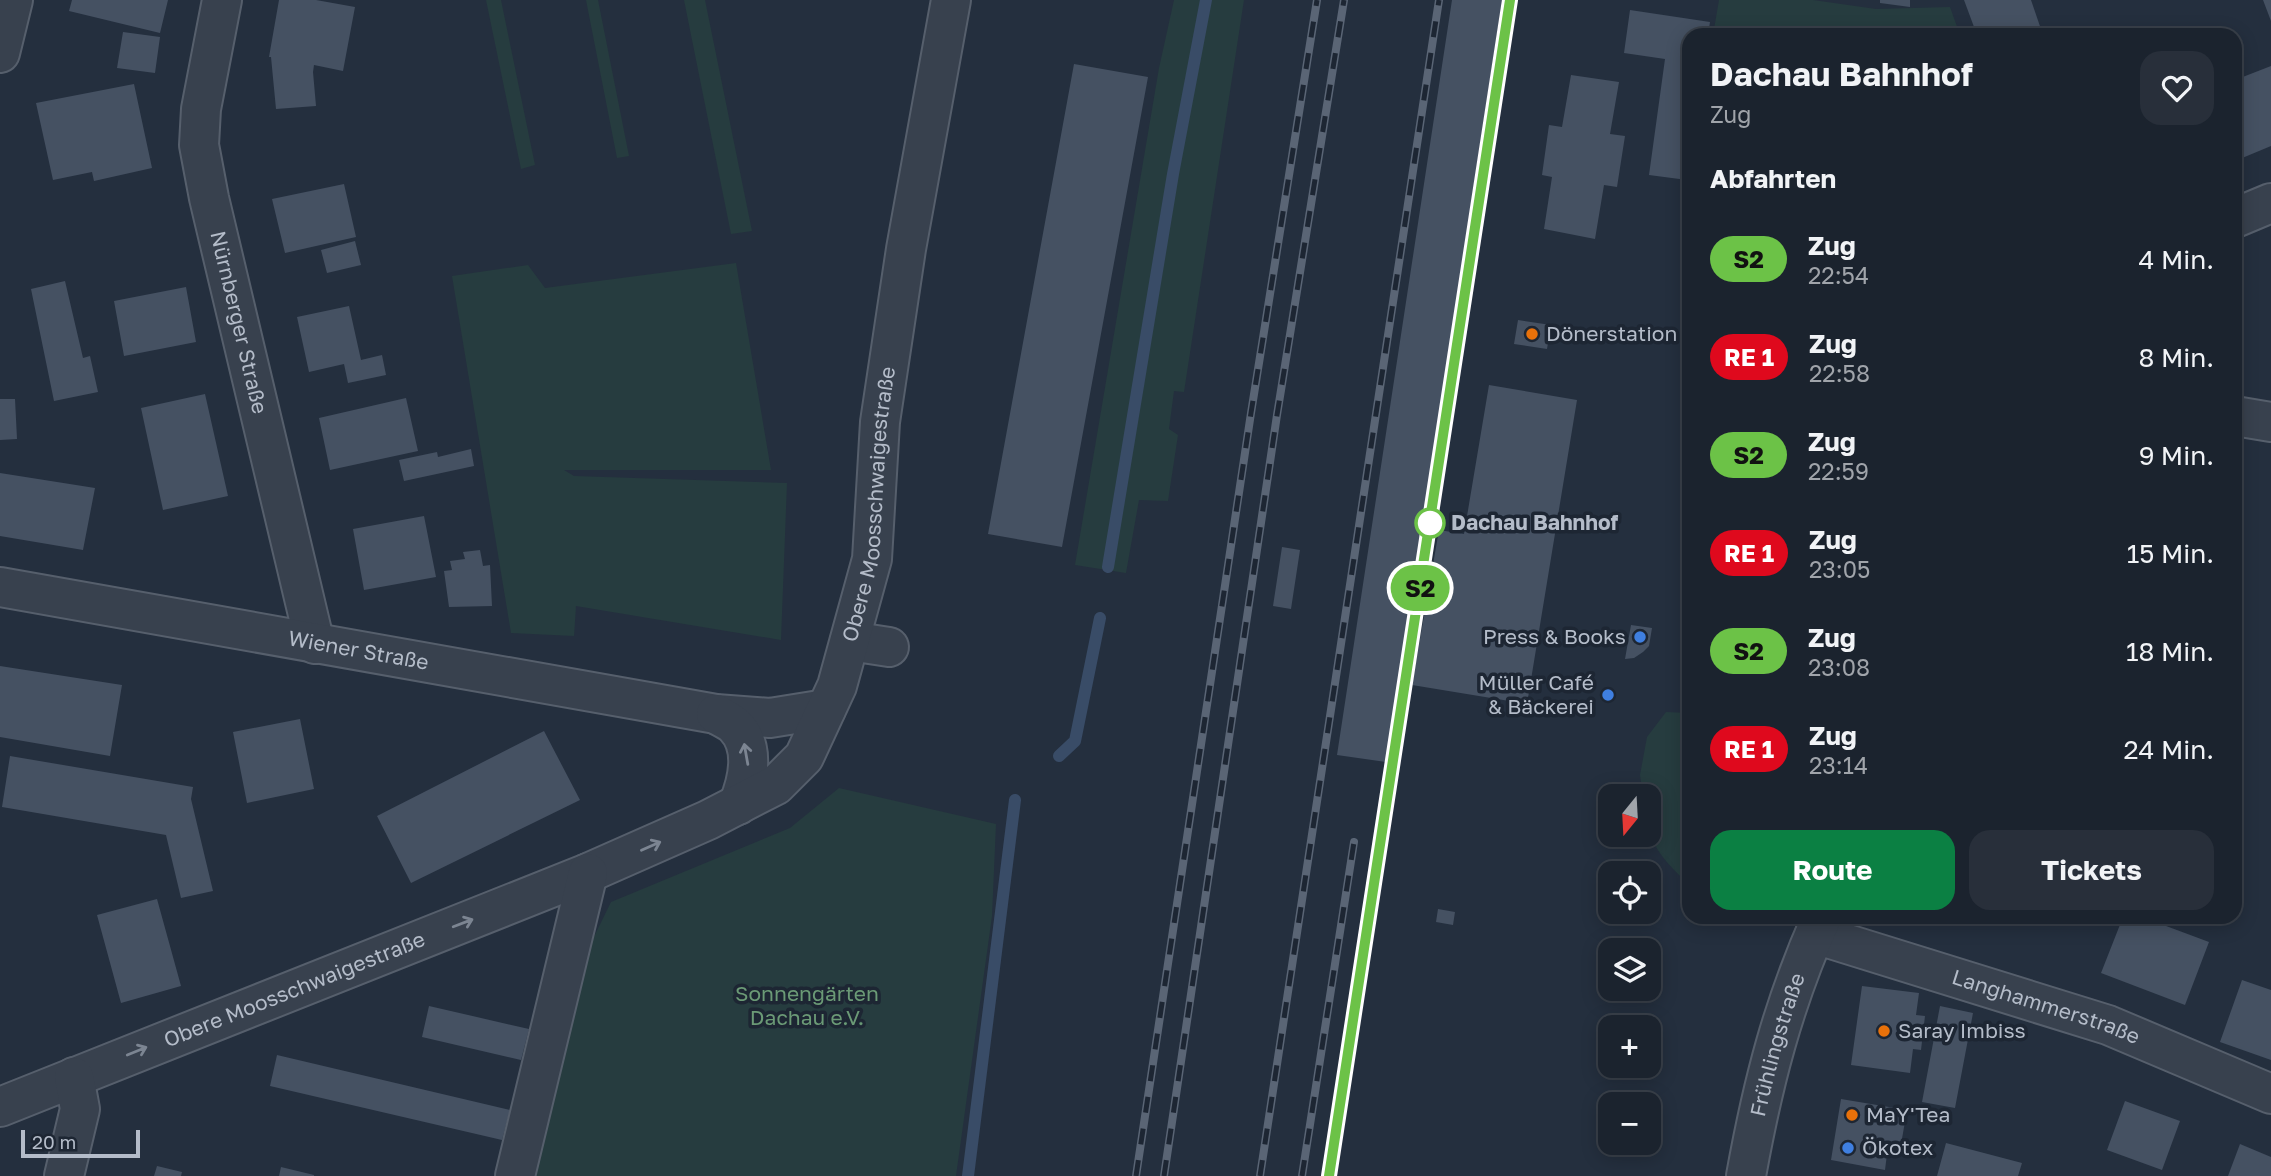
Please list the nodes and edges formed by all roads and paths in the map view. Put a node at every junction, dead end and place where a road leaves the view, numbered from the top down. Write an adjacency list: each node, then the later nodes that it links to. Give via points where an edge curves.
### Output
1 (13, 0): 4 (street)
2 (222, 0): 11 (street, Nürnberger Straße, via 201,109 200,145)
3 (951, 0): 10 (street, Obere Moosschwaigestraße, via 880,422 872,559)
4 (0, 53)
5 (2271, 203): 6 (street)
6 (2242, 215)
7 (2242, 417): 8 (street)
8 (2271, 422)
9 (0, 587): 11 (street, Wiener Straße)
10 (850, 641): 12 (street); 13 (street, Obere Moosschwaigestraße)
11 (315, 644): 14 (street, Wiener Straße)
12 (889, 647)
13 (826, 709): 14 (street, Wiener Straße, via 770,718); 15 (street, Obere Moosschwaigestraße, via 804,757 776,785)
14 (716, 714): 15 (street, one-way to 14, via 747,785 749,762 736,727)
15 (738, 804): 16 (street, Obere Moosschwaigestraße, one-way to 15)
16 (588, 873): 18 (street, Obere Moosschwaigestraße, one-way to 16); 22 (street)
17 (1819, 926): 19 (street, Langhammerstraße, via 2108,1025); 23 (street, Frühlingstraße, via 1770,1058)
18 (74, 1077): 20 (street, Obere Moosschwaigestraße); 21 (street, via 80,1109)
19 (2271, 1094)
20 (0, 1107)
21 (64, 1176)
22 (515, 1176)
23 (1746, 1176)

